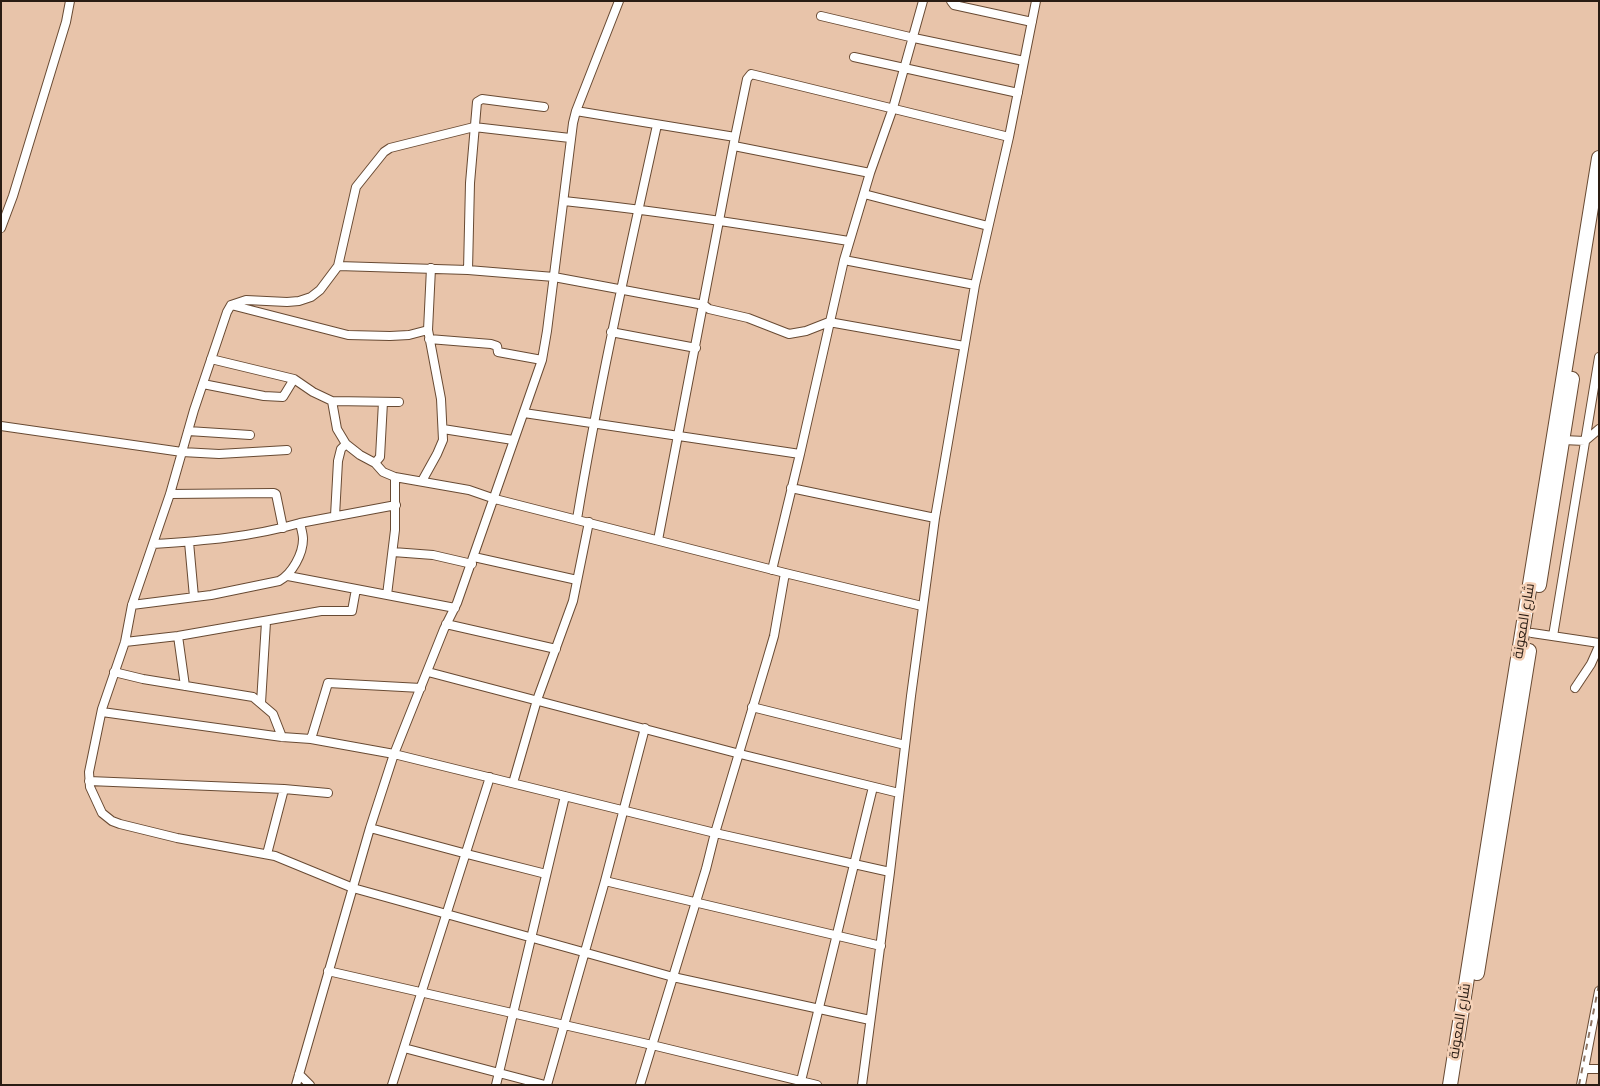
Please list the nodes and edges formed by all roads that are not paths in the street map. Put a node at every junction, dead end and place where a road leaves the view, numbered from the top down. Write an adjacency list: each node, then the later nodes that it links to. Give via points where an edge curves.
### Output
1 (70, 1): 29 (street)
2 (619, 1): 15 (street)
3 (923, 1): 8 (street)
4 (952, 1): 7 (street, via 954,5)
5 (1036, 1): 7 (street)
6 (821, 16): 8 (street)
7 (1032, 22): 10 (street)
8 (914, 38): 10 (street); 11 (street)
9 (854, 57): 11 (street)
10 (1024, 61): 12 (street)
11 (905, 69): 12 (street); 14 (street)
12 (1018, 93): 18 (street)
13 (544, 107): 17 (street, via 478,100)
14 (893, 108): 18 (street); 20 (street, via 751,74 747,79); 22 (street)
15 (576, 111): 16 (street); 19 (street)
16 (657, 125): 20 (street); 25 (street)
17 (474, 127): 19 (street); 32 (street, via 390,148 380,155 356,188); 34 (street)
18 (1009, 137): 28 (street)
19 (570, 138): 24 (street)
20 (734, 142): 22 (street); 27 (street)
21 (1599, 158): 167 (highway, شارع المعونة)
22 (870, 173): 23 (street)
23 (864, 194): 28 (street); 30 (street)
24 (564, 200): 25 (street); 35 (street)
25 (638, 208): 27 (street); 37 (street)
26 (1599, 215): 63 (highway, شارع المعونة)
27 (719, 220): 30 (street); 39 (street)
28 (988, 226): 36 (street)
29 (1, 228)
30 (849, 241): 31 (street)
31 (844, 260): 36 (street); 40 (street)
32 (338, 266): 33 (street); 38 (street, via 320,290 299,301 252,299)
33 (431, 268): 34 (street); 41 (street)
34 (468, 270): 35 (street)
35 (554, 277): 37 (street); 48 (street)
36 (975, 285): 44 (street)
37 (620, 289): 39 (street); 42 (street)
38 (231, 305): 41 (street, via 348,335 409,335); 47 (street)
39 (704, 305): 40 (street, via 788,334); 45 (street)
40 (829, 322): 44 (street); 68 (street)
41 (428, 330): 43 (street)
42 (611, 332): 45 (street); 55 (street)
43 (429, 339): 48 (street, via 491,344 497,346 498,352); 57 (street)
44 (964, 346): 77 (street)
45 (696, 348): 61 (street)
46 (1599, 358): 64 (street)
47 (211, 359): 49 (street); 50 (street)
48 (542, 360): 54 (street)
49 (294, 379): 50 (street, via 283,397); 51 (street)
50 (203, 384): 59 (street)
51 (332, 401): 52 (street); 65 (street, via 337,429)
52 (383, 402): 53 (street); 69 (street, via 380,457)
53 (399, 402)
54 (524, 413): 55 (street); 62 (street)
55 (593, 423): 61 (street); 78 (street)
56 (1, 426): 67 (street)
57 (443, 428): 62 (street); 71 (street, via 440,448)
58 (1599, 429): 64 (street)
59 (188, 431): 60 (street); 67 (street)
60 (250, 435)
61 (679, 436): 68 (street); 82 (street)
62 (514, 440): 74 (street)
63 (1563, 440): 64 (street); 99 (highway, شارع المعونة)
64 (1585, 441): 101 (street)
65 (346, 444): 69 (street); 76 (street, via 338,461)
66 (287, 450): 67 (street, via 220,454)
67 (182, 452): 73 (street)
68 (800, 454): 72 (street)
69 (375, 463): 70 (street, via 383,472)
70 (395, 477): 71 (street); 75 (street)
71 (422, 481): 74 (street, via 469,490)
72 (791, 488): 77 (street); 87 (street)
73 (170, 494): 81 (street, via 274,493); 84 (street)
74 (495, 499): 78 (street); 86 (street)
75 (396, 505): 76 (street); 85 (street)
76 (335, 516): 80 (street)
77 (936, 518): 95 (street)
78 (577, 519): 79 (street)
79 (588, 522): 82 (street); 90 (street)
80 (300, 523): 81 (street); 89 (street, via 302,546)
81 (284, 528): 83 (street)
82 (658, 540): 87 (street)
83 (189, 542): 84 (street); 93 (street)
84 (153, 544): 94 (street)
85 (393, 552): 86 (street); 92 (street)
86 (473, 560): 90 (street); 96 (street)
87 (772, 570): 88 (street)
88 (785, 573): 95 (street); 112 (street, via 774,636)
89 (288, 576): 91 (street); 93 (street, via 274,583)
90 (577, 580): 104 (street)
91 (356, 589): 92 (street); 97 (street, via 352,611 322,611)
92 (387, 595): 96 (street)
93 (194, 597): 94 (street)
94 (132, 605): 102 (street)
95 (922, 606): 117 (street)
96 (455, 608): 98 (street)
97 (266, 622): 100 (street); 111 (street)
98 (446, 624): 104 (street); 106 (street)
99 (1532, 633): 101 (street); 168 (highway, شارع المعونة)
100 (178, 636): 102 (street); 107 (street)
101 (1553, 636): 103 (street)
102 (125, 642): 105 (street)
103 (1599, 644): 109 (street)
104 (556, 650): 110 (street)
105 (114, 672): 107 (street); 113 (street)
106 (428, 672): 108 (street); 110 (street)
107 (185, 686): 111 (street, via 249,696)
108 (421, 688): 116 (street, via 328,683); 118 (street)
109 (1575, 688)
110 (537, 700): 114 (street); 122 (street)
111 (261, 703): 115 (street, via 273,714)
112 (752, 707): 117 (street); 119 (street)
113 (102, 712): 115 (street); 121 (street)
114 (645, 728): 119 (street); 128 (street)
115 (282, 737): 116 (street)
116 (311, 739): 118 (street)
117 (905, 746): 126 (street)
118 (394, 754): 120 (street); 129 (street)
119 (740, 754): 123 (street); 130 (street)
120 (490, 778): 122 (street); 132 (street)
121 (89, 781): 124 (street); 131 (street, via 98,807 112,821 177,838)
122 (513, 783): 127 (street)
123 (873, 787): 126 (street); 133 (street)
124 (284, 789): 125 (street); 131 (street)
125 (328, 793)
126 (899, 793): 134 (street)
127 (565, 796): 128 (street); 135 (street)
128 (624, 811): 130 (street); 136 (street)
129 (370, 828): 132 (street); 137 (street)
130 (716, 833): 133 (street); 138 (street)
131 (267, 854): 137 (street)
132 (467, 854): 135 (street); 139 (street)
133 (855, 864): 134 (street); 140 (street)
134 (890, 872): 142 (street)
135 (546, 874): 141 (street)
136 (605, 880): 138 (street); 143 (street)
137 (353, 888): 139 (street); 144 (street)
138 (696, 902): 140 (street); 145 (street)
139 (448, 914): 141 (street); 147 (street)
140 (837, 936): 142 (street); 148 (street)
141 (531, 937): 143 (street); 149 (street)
142 (881, 946): 150 (street)
143 (584, 952): 145 (street); 151 (street)
144 (328, 971): 147 (street); 157 (street)
145 (673, 977): 148 (street); 152 (street)
146 (1599, 991): 154 (street)
147 (422, 992): 149 (street); 153 (street)
148 (819, 1009): 150 (street); 158 (street)
149 (512, 1014): 151 (street); 156 (street)
150 (870, 1020): 166 (street)
151 (563, 1025): 152 (street); 163 (street)
152 (652, 1045): 158 (street); 164 (street)
153 (404, 1048): 156 (street); 161 (street)
154 (1584, 1069): 155 (street); 169 (street)
155 (1599, 1069)
156 (498, 1072): 162 (street); 163 (street)
157 (299, 1074): 159 (street); 160 (street)
158 (800, 1083): 165 (street)
159 (296, 1085)
160 (310, 1085)
161 (392, 1085)
162 (496, 1085)
163 (546, 1085)
164 (640, 1085)
165 (817, 1085)
166 (862, 1085)
167 (1450, 1085)
168 (1459, 1085)
169 (1580, 1085)

